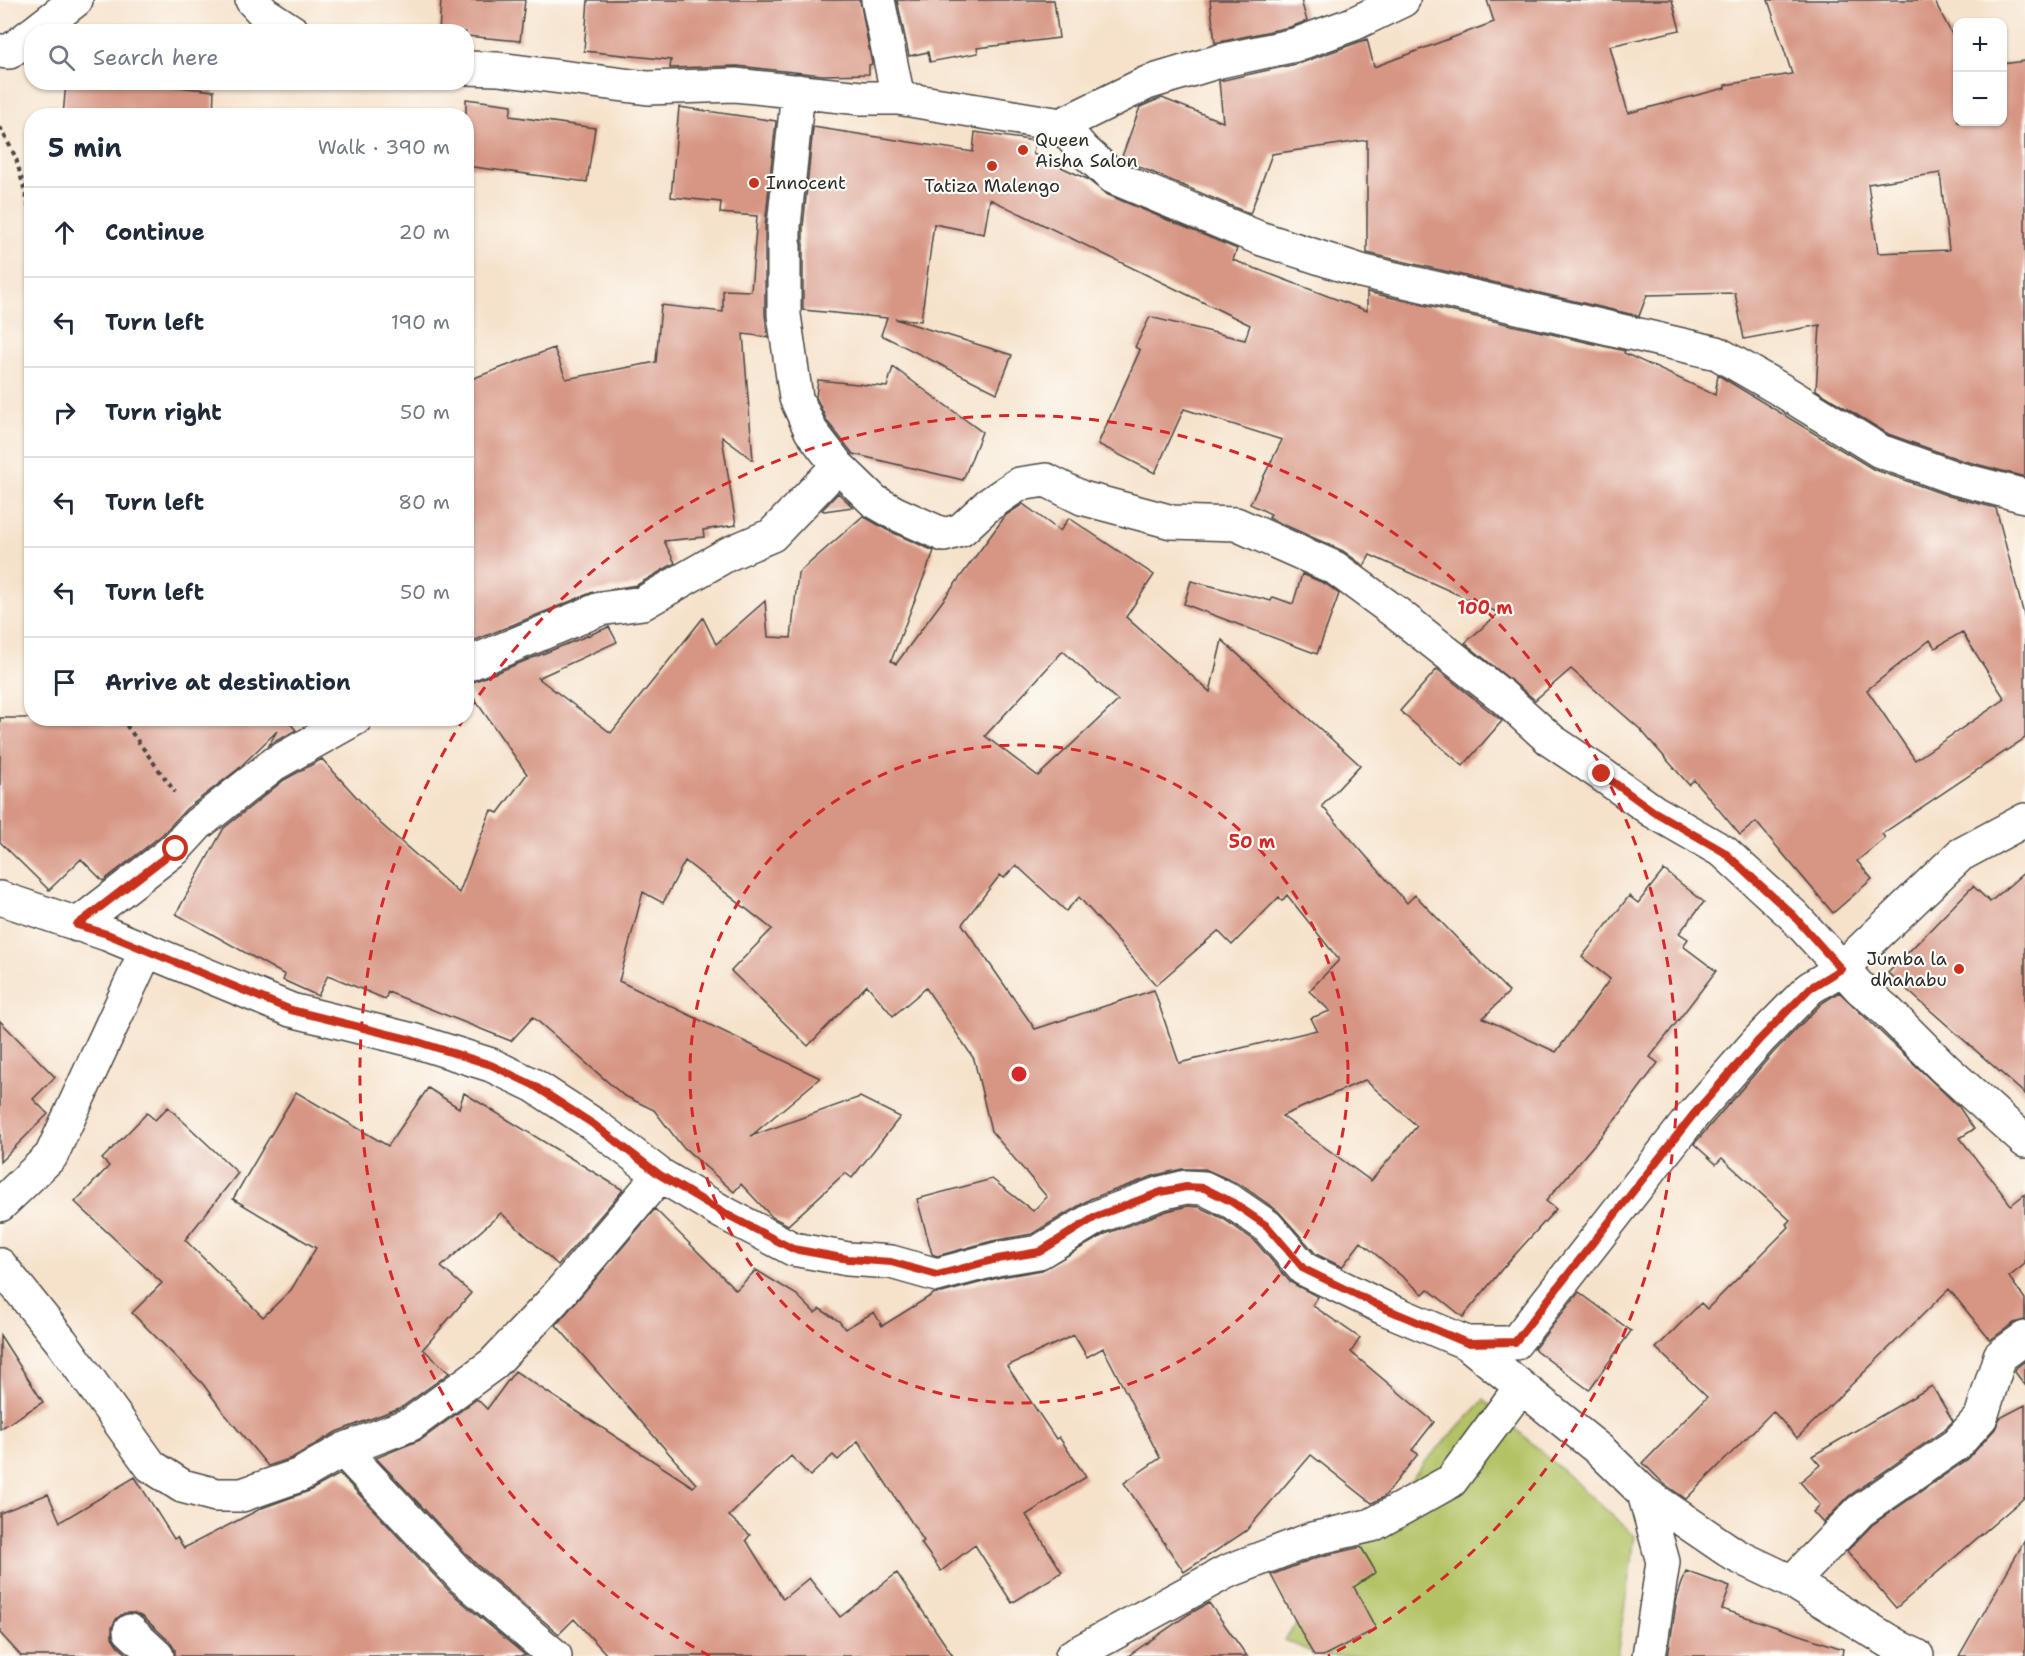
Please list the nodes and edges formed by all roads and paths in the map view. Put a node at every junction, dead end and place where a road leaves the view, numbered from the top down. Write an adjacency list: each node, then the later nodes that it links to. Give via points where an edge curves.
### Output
1 (76, 0): 5 (street)
2 (252, 0): 6 (street)
3 (878, 0): 11 (street)
4 (1403, 0): 12 (street, via 1295,45 1220,61 1148,83)
5 (45, 24)
6 (281, 24)
7 (24, 40): 8 (street, via 9,52)
8 (0, 51)
9 (474, 68): 10 (street, via 648,88 735,85)
10 (798, 91): 11 (street); 15 (street, via 784,226 783,315 796,398 811,431)
11 (898, 98): 12 (street)
12 (1061, 125): 16 (street, via 1113,177 1259,238 1361,271 1717,354 1880,451 1956,478)
13 (0, 127): 14 (path, via 16,158)
14 (24, 188)
15 (838, 466): 17 (street, via 772,535 728,554 643,603 600,609); 25 (street, via 874,501 944,535 961,530 1019,484 1046,480 1082,498 1172,522 1236,524 1335,568 1502,696 1552,741 1653,811 1724,852 1793,915)
16 (2025, 496)
17 (474, 662)
18 (127, 726): 21 (path)
19 (342, 726): 21 (street, via 274,764)
20 (2025, 820): 25 (street, via 1960,855)
21 (198, 824): 23 (street, via 176,849)
22 (0, 898): 23 (street)
23 (77, 925): 24 (street)
24 (146, 951): 27 (street, via 291,1010 412,1040 491,1065 533,1085 593,1124); 28 (street, via 51,1156)
25 (1841, 969): 26 (street); 31 (street, via 1810,988 1693,1115 1515,1342)
26 (2025, 1141)
27 (660, 1175): 31 (street, via 793,1249 891,1262 937,1275 1039,1252 1097,1216 1161,1192 1204,1188 1267,1226 1304,1269); 33 (street, via 552,1302 493,1364 411,1424)
28 (0, 1205)
29 (0, 1265): 33 (street, via 61,1341 151,1466 182,1486 216,1495 242,1495 300,1475)
30 (2025, 1338): 35 (street, via 2000,1356 1981,1417 1957,1444 1860,1511)
31 (1467, 1343): 32 (street)
32 (1521, 1387): 34 (street, via 1602,1452); 39 (street, via 1450,1481 1372,1525 1312,1539 1226,1572)
33 (344, 1450): 38 (street, via 464,1578)
34 (1644, 1493): 35 (street, via 1735,1555); 40 (street, via 1663,1562)
35 (1792, 1582): 41 (street)
36 (130, 1631): 37 (street)
37 (157, 1656)
38 (555, 1656)
39 (1072, 1656)
40 (1649, 1656)
41 (1917, 1656)

